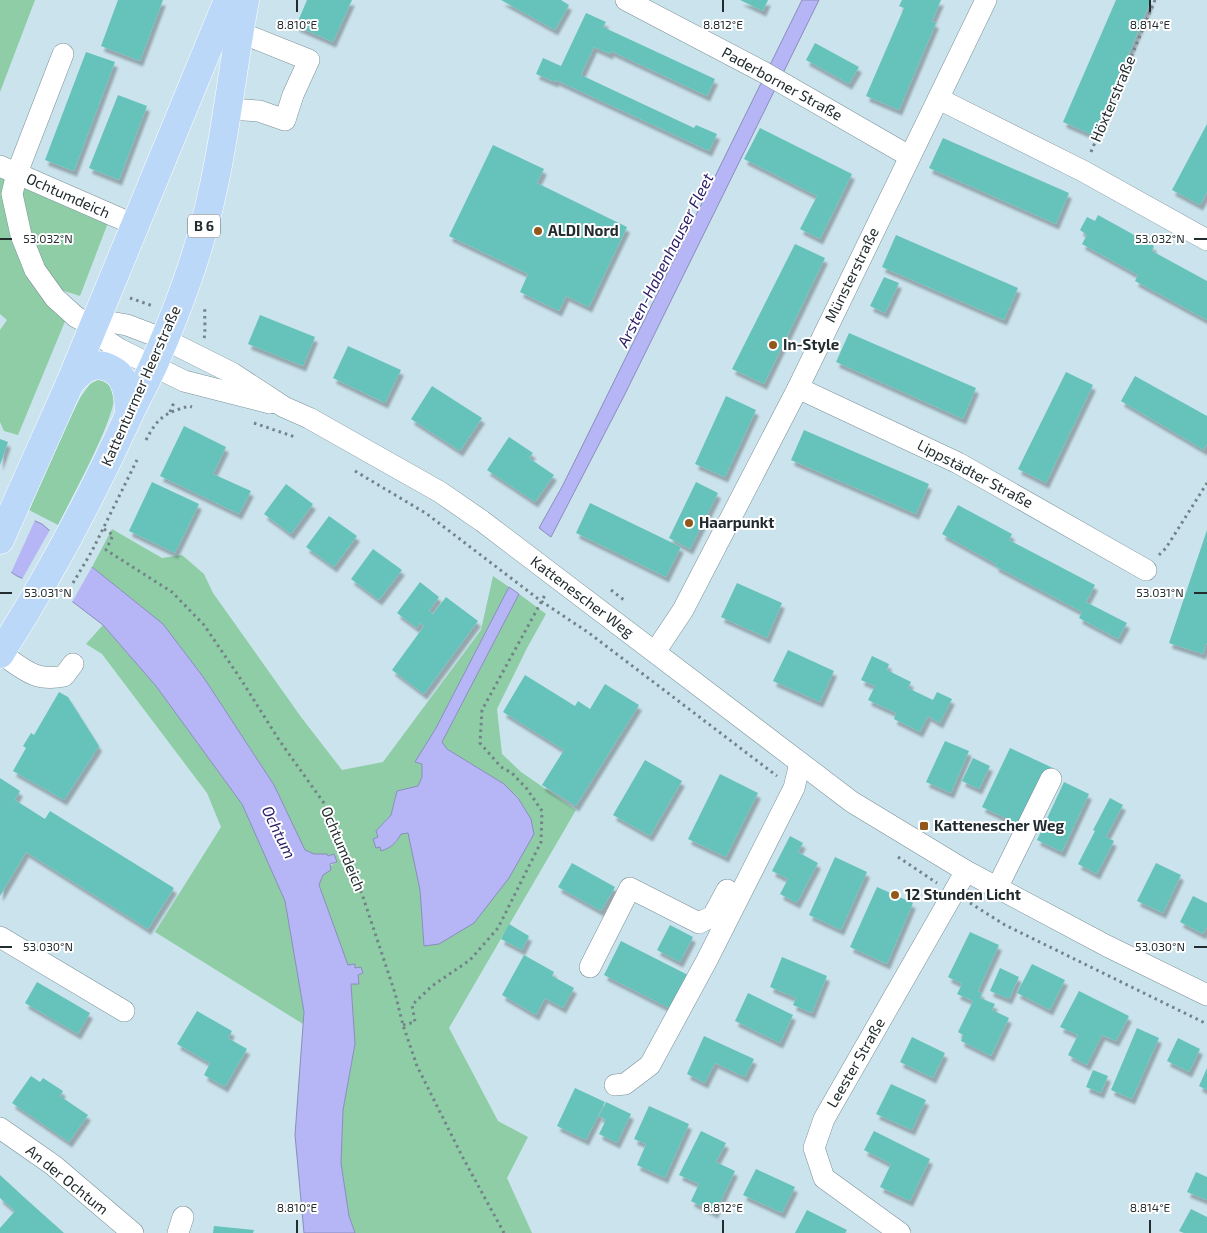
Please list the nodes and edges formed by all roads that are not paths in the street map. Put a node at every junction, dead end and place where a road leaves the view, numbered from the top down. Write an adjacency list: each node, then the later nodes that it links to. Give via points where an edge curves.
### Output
1 (228, 0): 11 (main road)
2 (245, 0): 5 (main road, Kattenturmer Heerstraße / B 6)
3 (626, 0): 9 (street, Paderborner Straße, via 744,61)
4 (986, 0): 7 (street, Münsterstraße)
5 (239, 32): 8 (main road, Kattenturmer Heerstraße / B 6); 8 (street, via 310,60 285,120 259,111)
6 (63, 54): 10 (street)
7 (939, 99): 9 (street, Münsterstraße); 12 (street, via 1083,171)
8 (228, 109): 14 (main road, Kattenturmer Heerstraße / B 6, via 199,244)
9 (909, 156): 17 (street, Münsterstraße)
10 (9, 170): 11 (street, Ochtumdeich); 13 (street, via 21,235 35,270 55,298 76,317)
11 (135, 225): 13 (main road)
12 (1207, 240)
13 (94, 326): 14 (street, Kattenescher Weg, via 110,322 127,325); 15 (street, Kattenescher Weg, via 109,343); 16 (main road)
14 (164, 339): 15 (main road, Kattenturmer Heerstraße / B 6); 18 (street, Kattenescher Weg, via 232,373)
15 (153, 366): 18 (street, Kattenescher Weg, via 184,381); 19 (main road, Kattenturmer Heerstraße / B 6)
16 (70, 383): 19 (main road, via 88,367 97,365 117,372 124,382); 20 (main road)
17 (798, 388): 21 (street, Lippstädter Straße, via 958,463); 22 (street, Münsterstraße, via 683,610)
18 (284, 407): 22 (street, Kattenescher Weg, via 440,492)
19 (129, 414): 23 (main road, Kattenturmer Heerstraße / B 6, via 70,537)
20 (0, 540)
21 (1146, 570)
22 (655, 652): 25 (street, Kattenescher Weg)
23 (0, 654): 24 (street, via 36,677 50,679 64,676)
24 (73, 664)
25 (800, 763): 27 (street, Kattenescher Weg, via 852,802); 30 (street, via 784,781 713,916 699,923 630,888); 33 (street, via 794,788 650,1066 625,1084)
26 (1052, 779): 28 (street)
27 (966, 872): 28 (street, Kattenescher Weg); 36 (street, Leester Straße, via 824,1119 814,1148 824,1178)
28 (997, 888): 31 (street, Kattenescher Weg)
29 (0, 938): 32 (street)
30 (590, 967)
31 (1207, 995)
32 (124, 1011)
33 (615, 1085)
34 (0, 1128): 35 (street, An der Ochtum, via 53,1165)
35 (133, 1233)
36 (900, 1233)

